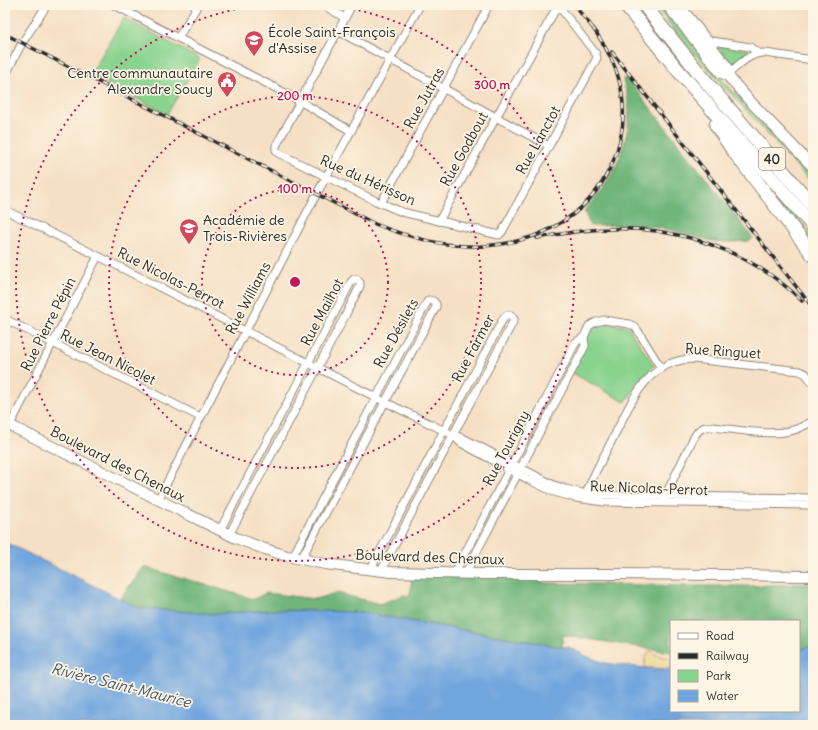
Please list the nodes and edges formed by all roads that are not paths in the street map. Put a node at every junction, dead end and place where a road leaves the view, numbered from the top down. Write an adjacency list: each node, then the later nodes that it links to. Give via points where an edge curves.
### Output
1 (47, 5): 23 (street, via 22,43)
2 (114, 5): 13 (street)
3 (198, 5): 16 (street)
4 (323, 5): 14 (street)
5 (352, 5): 14 (street)
6 (420, 5): 19 (street, Rue Williams)
7 (489, 5): 24 (street, Rue Jutras)
8 (558, 5): 27 (street, Rue Godbout); 29 (street, Rue Lanctot, via 597,57)
9 (625, 5): 21 (highway, 40)
10 (644, 5): 26 (highway, 40)
11 (667, 5): 22 (street, via 721,73)
12 (679, 5): 17 (street)
13 (122, 7): 16 (street)
14 (345, 18): 15 (street)
15 (338, 31): 19 (street); 25 (street)
16 (178, 38): 25 (street)
17 (706, 40): 18 (street, via 750,47); 22 (street, via 728,68)
18 (758, 53): 20 (street); 22 (street, via 750,56)
19 (391, 60): 24 (street); 28 (street, Rue Williams)
20 (813, 60)
21 (677, 69): 37 (highway, 40); 39 (highway, via 732,149)
22 (728, 75): 30 (street)
23 (5, 76)
24 (444, 88): 27 (street); 33 (street, Rue Jutras)
25 (300, 102): 28 (street); 31 (street, Rue du Hérisson, via 276,150)
26 (731, 111): 32 (highway); 34 (highway, 40)
27 (496, 117): 29 (street); 36 (street, Rue Godbout)
28 (352, 131): 31 (street, Rue Williams)
29 (549, 146): 38 (street, Rue Lanctot)
30 (813, 168)
31 (326, 176): 33 (street, Rue du Hérisson); 42 (street, Rue Williams)
32 (813, 192)
33 (381, 203): 36 (street, Rue du Hérisson)
34 (813, 206)
35 (5, 210): 40 (street, Rue Nicolas-Perrot)
36 (440, 221): 38 (street, Rue du Hérisson)
37 (813, 226)
38 (500, 234)
39 (813, 255)
40 (98, 256): 42 (street, Rue Nicolas-Perrot); 44 (street, Rue Pierre Pépin)
41 (5, 319): 44 (street, Rue Jean Nicolet)
42 (245, 331): 45 (street, Rue Nicolas-Perrot); 51 (street, Rue Williams)
43 (584, 337): 47 (street, Rue Tourigny, via 589,326 596,322 604,320 632,325); 56 (street, Rue Tourigny, via 576,342); 57 (street, Rue Tourigny, via 585,346)
44 (53, 343): 51 (street, Rue Jean Nicolet); 53 (street, Rue Pierre Pépin)
45 (309, 363): 46 (street, Rue Nicolas-Perrot); 46 (street, Rue Mailhot, via 351,282 357,280 360,286); 63 (street, Rue Mailhot)
46 (318, 367): 49 (street, Rue Nicolas-Perrot); 63 (street, Rue Mailhot)
47 (661, 368): 48 (street, Rue Ringuet, via 691,359 800,371 806,374); 58 (street, Rue Ringuet, via 637,392)
48 (813, 384)
49 (376, 398): 50 (street, Rue Nicolas-Perrot); 50 (street, Rue Désilets, via 427,302 433,300 436,307); 64 (street, Rue Désilets)
50 (385, 402): 54 (street, Rue Nicolas-Perrot); 64 (street, Rue Désilets)
51 (200, 417): 61 (street, Rue Williams)
52 (813, 421): 60 (street, via 784,432 701,428 693,439)
53 (8, 424): 61 (street, Boulevard des Chenaux)
54 (444, 431): 55 (street, Rue Nicolas-Perrot); 55 (street, Rue Farmer, via 503,319 511,315 513,322); 65 (street, Rue Farmer)
55 (453, 435): 56 (street, Rue Nicolas-Perrot, via 461,443); 65 (street, Rue Farmer)
56 (511, 466): 57 (street, Rue Nicolas-Perrot); 66 (street, Rue Tourigny)
57 (520, 471): 58 (street, Rue Nicolas-Perrot, via 554,492 570,497); 67 (street, Rue Tourigny)
58 (585, 497): 60 (street, Rue Nicolas-Perrot, via 606,495)
59 (813, 498): 60 (street, Rue Nicolas-Perrot)
60 (664, 499): 62 (street, Rue Nicolas-Perrot)
61 (158, 500): 63 (street, Boulevard des Chenaux)
62 (813, 505)
63 (225, 532): 64 (street, Boulevard des Chenaux, via 269,551)
64 (297, 558): 65 (street, Boulevard des Chenaux)
65 (376, 570): 66 (street, Boulevard des Chenaux)
66 (454, 574): 67 (street, Boulevard des Chenaux)
67 (465, 574): 68 (street, Boulevard des Chenaux)
68 (813, 576)

